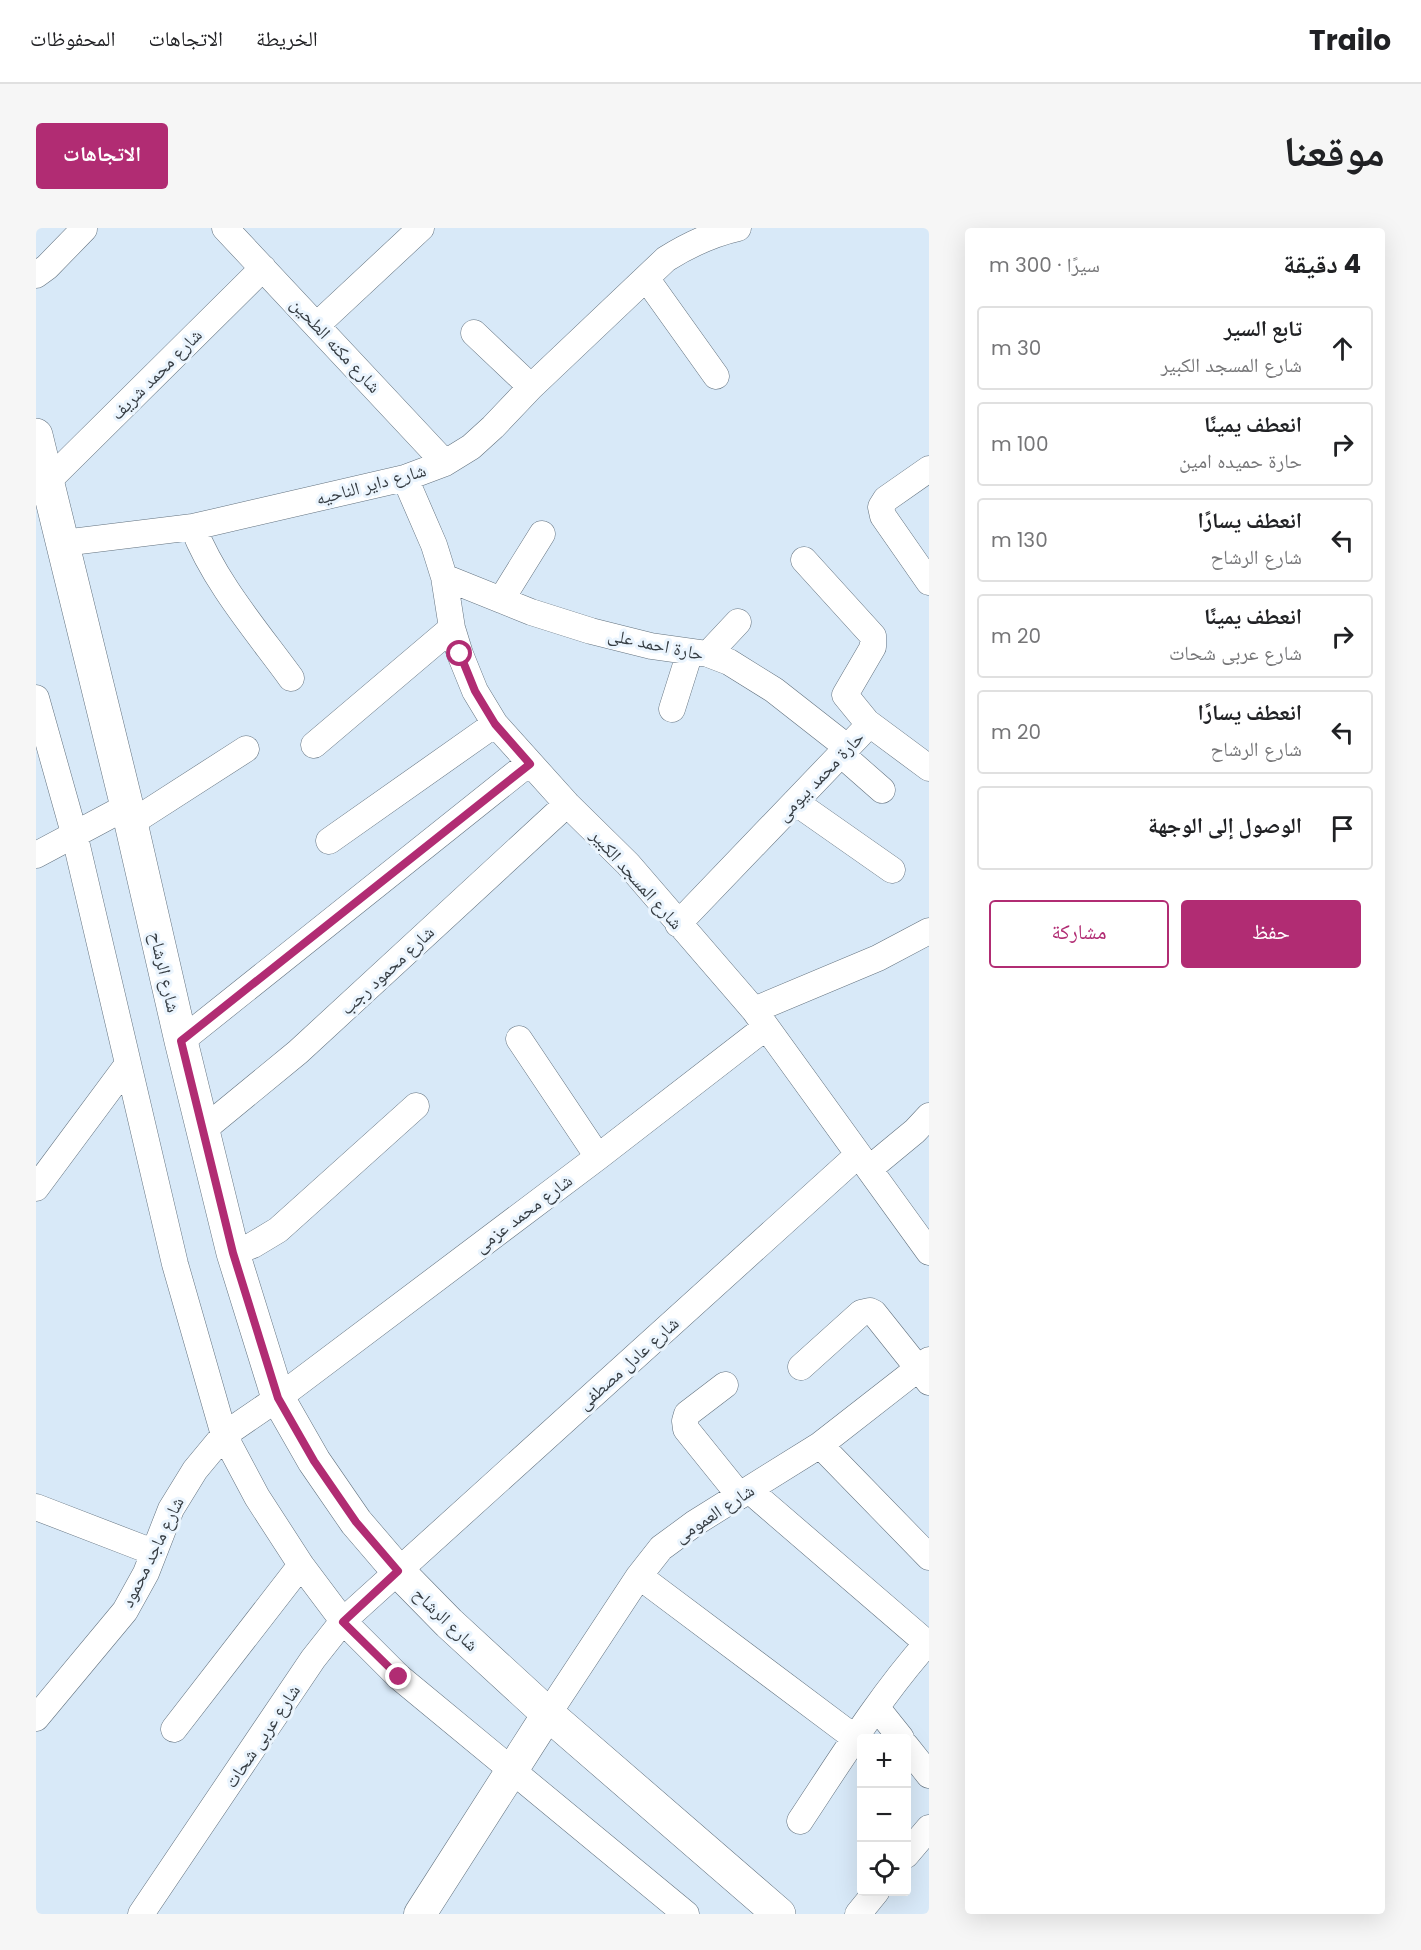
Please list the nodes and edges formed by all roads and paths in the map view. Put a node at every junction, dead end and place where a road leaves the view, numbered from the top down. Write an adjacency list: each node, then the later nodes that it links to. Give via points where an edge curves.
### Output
1 (421, 228): 8 (street)
2 (738, 228): 7 (street, شارع داير الناحيه, via 690,244)
3 (84, 229): 6 (street)
4 (233, 231): 5 (street, شارع مكنه الطحين)
5 (263, 268): 8 (street, شارع مكنه الطحين); 15 (street, شارع محمد شريف)
6 (36, 275)
7 (646, 278): 10 (street); 11 (street, شارع داير الناحيه)
8 (317, 325): 13 (street, شارع مكنه الطحين)
9 (474, 333): 11 (street)
10 (716, 376)
11 (531, 387): 13 (street, شارع داير الناحيه, via 471,447)
12 (36, 435): 15 (main road, شارع الرشاح)
13 (446, 463): 16 (street, شارع داير الناحيه)
14 (929, 469): 22 (street, via 880,507)
15 (43, 475): 19 (main road, شارع الرشاح)
16 (405, 478): 17 (street, شارع داير الناحيه); 21 (street, شارع المسجد الكبير)
17 (193, 527): 19 (street, شارع داير الناحيه); 27 (street, via 204,555)
18 (542, 534): 23 (street)
19 (63, 543): 40 (main road, شارع الرشاح)
20 (804, 560): 30 (street, حارة محمد بيومى, via 873,636 873,647 845,693)
21 (444, 577): 23 (street, حارة احمد على); 25 (street, شارع المسجد الكبير)
22 (929, 582)
23 (501, 600): 26 (street, حارة احمد على, via 591,631)
24 (738, 622): 26 (street)
25 (452, 628): 31 (street, شارع المسجد الكبير, via 475,691); 32 (street)
26 (699, 653): 29 (street); 34 (street, حارة احمد على, via 738,667 765,684)
27 (291, 678)
28 (36, 698): 41 (street)
29 (672, 709)
30 (867, 722): 34 (street, حارة محمد بيومى, via 864,731); 36 (street)
31 (495, 724): 35 (street, شارع المسجد الكبير); 42 (street)
32 (314, 745)
33 (246, 749): 40 (street)
34 (845, 751): 37 (street, حارة احمد على); 38 (street, حارة محمد بيومى)
35 (530, 764): 39 (street, شارع المسجد الكبير); 49 (street)
36 (929, 768)
37 (882, 790)
38 (795, 802): 44 (street); 45 (street, حارة محمد بيومى)
39 (567, 804): 45 (street, شارع المسجد الكبير, via 628,864); 53 (street, شارع محمود رجب, via 298,1052)
40 (129, 815): 41 (street); 49 (main road, شارع الرشاح)
41 (74, 833): 43 (street); 50 (street)
42 (329, 841)
43 (36, 855)
44 (892, 870)
45 (678, 924): 47 (street, شارع المسجد الكبير)
46 (929, 930): 47 (street, شارع محمد عزمى)
47 (760, 1018): 54 (street, شارع محمد عزمى); 55 (street, شارع المسجد الكبير)
48 (519, 1039): 54 (street)
49 (181, 1041): 53 (main road, شارع الرشاح)
50 (128, 1064): 56 (street); 63 (street, via 175,1264)
51 (416, 1106): 58 (street, via 278,1230)
52 (929, 1116): 55 (street, شارع عادل مصطفى, via 915,1131)
53 (203, 1131): 58 (main road, شارع الرشاح)
54 (598, 1157): 62 (street, شارع محمد عزمى)
55 (863, 1162): 57 (street, شارع المسجد الكبير); 70 (street, شارع عادل مصطفى)
56 (36, 1188)
57 (928, 1250)
58 (233, 1253): 62 (main road, شارع الرشاح)
59 (801, 1367): 60 (street, via 861,1313 870,1311)
60 (925, 1370): 64 (street, شارع العمومى)
61 (725, 1385): 65 (street, via 687,1414 686,1429)
62 (278, 1398): 63 (street, شارع ماجد محمود); 70 (main road, شارع الرشاح, via 326,1479)
63 (224, 1435): 67 (street, شارع ماجد محمود, via 195,1470 171,1509); 69 (street, via 257,1497)
64 (820, 1445): 65 (street, شارع العمومى); 68 (street)
65 (744, 1493): 71 (street, شارع العمومى, via 662,1548); 73 (street)
66 (36, 1507): 67 (street)
67 (153, 1552): 76 (street, شارع ماجد محمود, via 137,1593 125,1611)
68 (929, 1557)
69 (301, 1565): 72 (street); 77 (street)
70 (398, 1571): 72 (street, شارع عربى شحات); 75 (main road, شارع الرشاح)
71 (639, 1576): 75 (street, شارع العمومى); 79 (street)
72 (343, 1622): 81 (street, via 399,1677); 87 (street, شارع عربى شحات, via 313,1659)
73 (928, 1643): 74 (street)
74 (877, 1708): 78 (street); 79 (street)
75 (548, 1714): 81 (street); 90 (main road, شارع الرشاح)
76 (36, 1718)
77 (174, 1729)
78 (898, 1734)
79 (855, 1738): 83 (street)
80 (911, 1752): 82 (street)
81 (511, 1769): 88 (street); 89 (street)
82 (929, 1775)
83 (800, 1821)
84 (929, 1828): 85 (street)
85 (911, 1849)
86 (873, 1896): 91 (street)
87 (141, 1914)
88 (420, 1914)
89 (686, 1914)
90 (779, 1914)
91 (858, 1914)

